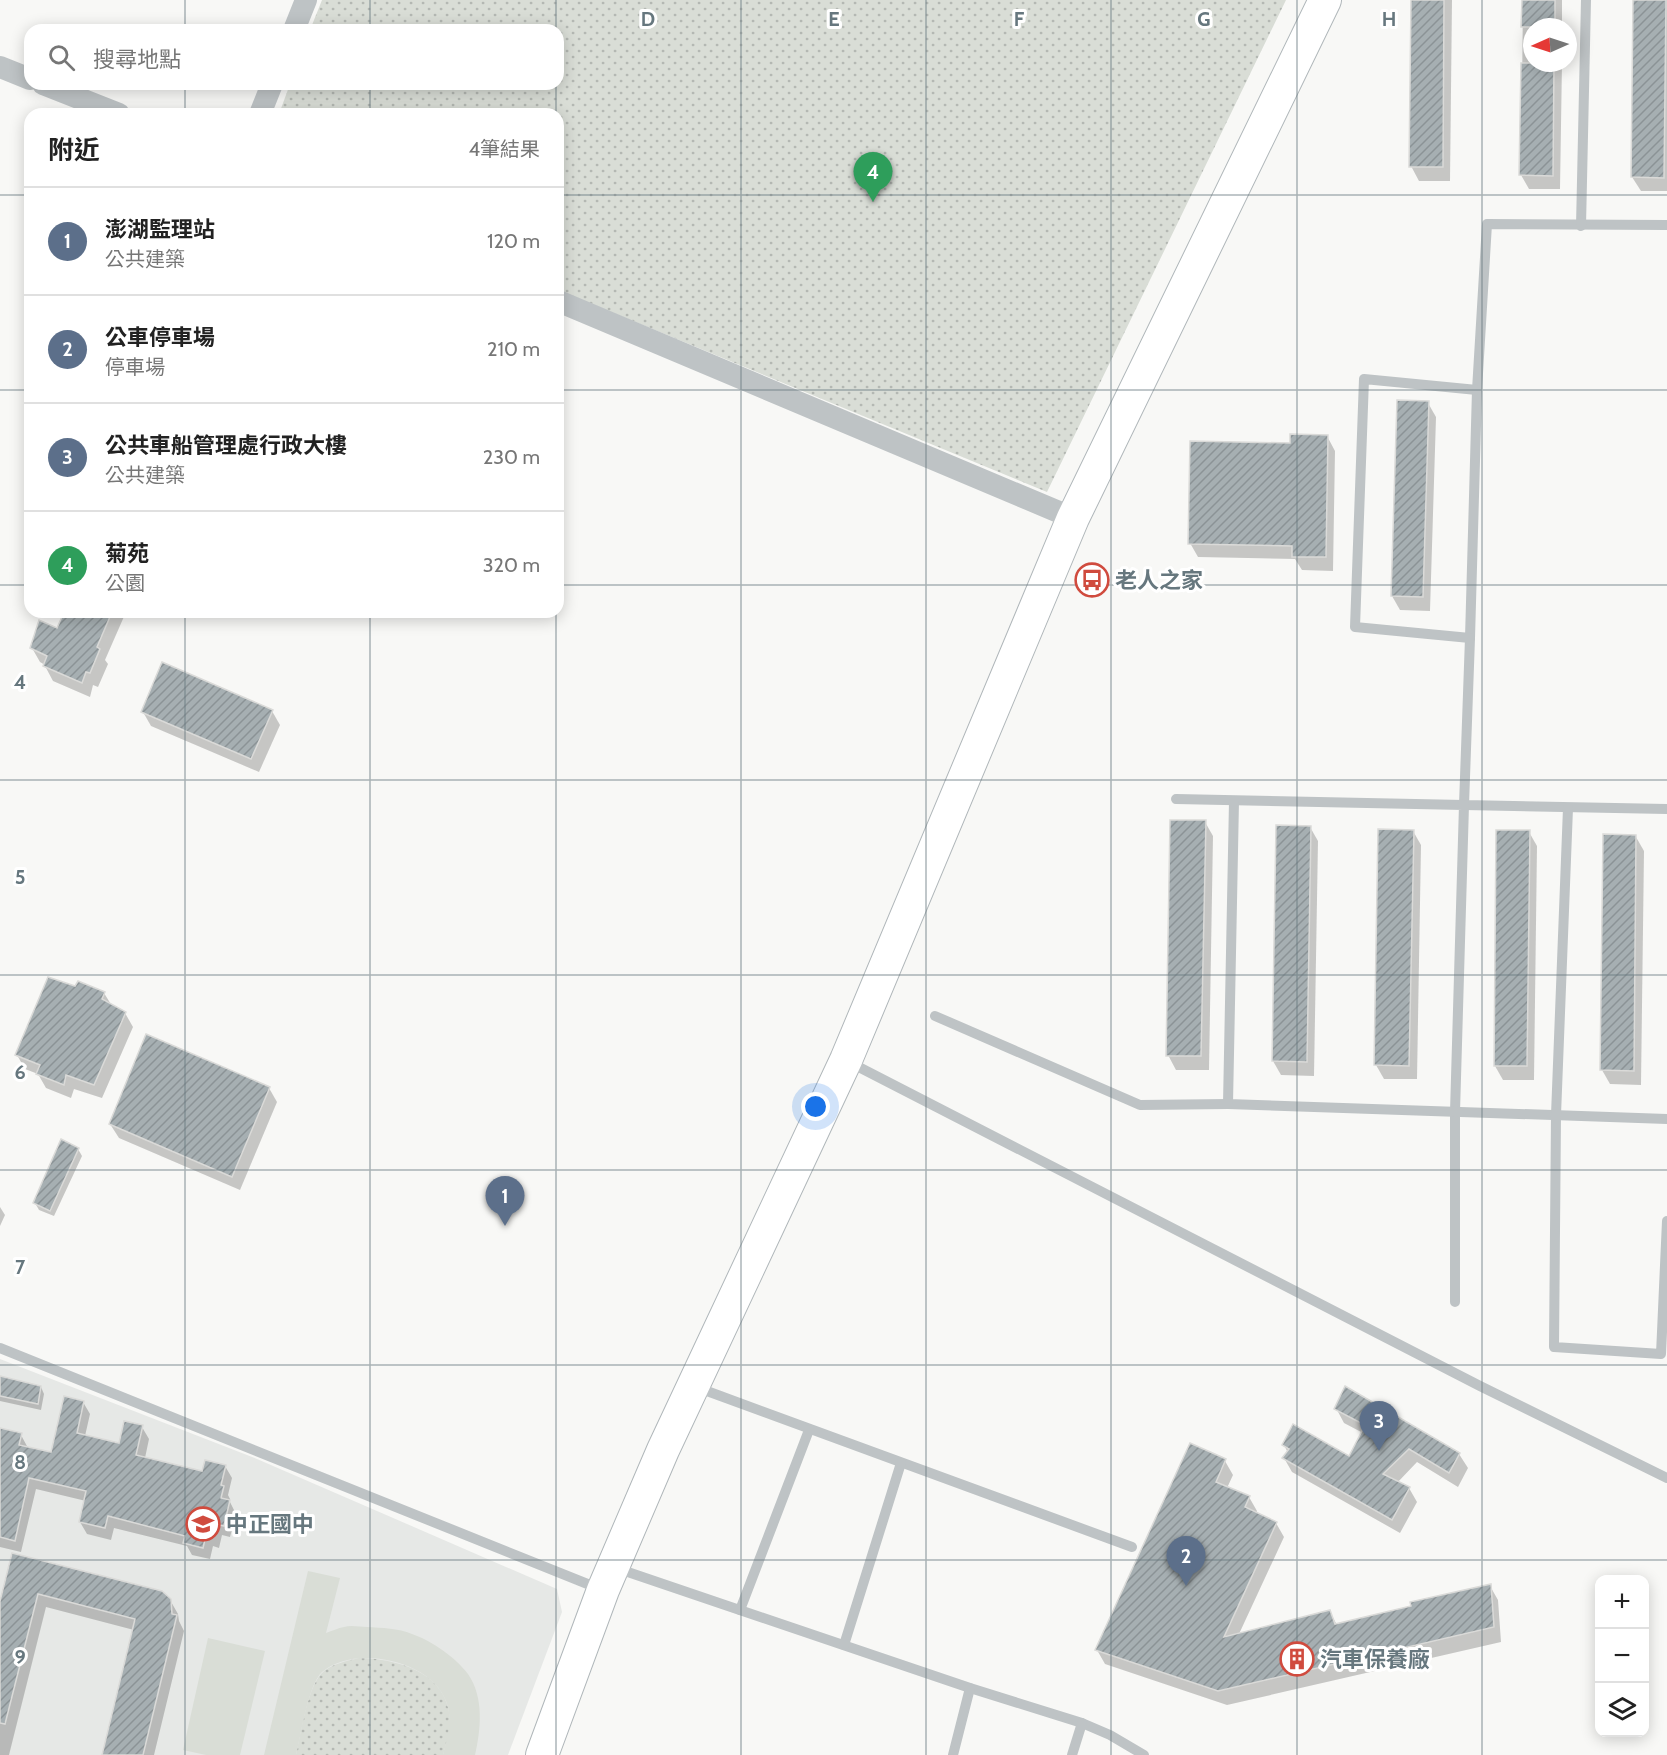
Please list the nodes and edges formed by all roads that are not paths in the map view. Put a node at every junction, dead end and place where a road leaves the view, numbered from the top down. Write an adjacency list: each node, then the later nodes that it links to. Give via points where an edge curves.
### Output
1 (306, 0): 4 (street)
2 (1325, 0): 15 (main road)
3 (1586, 0): 12 (lane)
4 (296, 24)
5 (0, 67): 6 (street)
6 (24, 77)
7 (59, 90): 9 (street)
8 (270, 90): 10 (street)
9 (104, 108)
10 (262, 108)
11 (1667, 225): 12 (lane)
12 (1581, 226): 14 (lane, via 1487,224)
13 (564, 303): 15 (street)
14 (1477, 390): 16 (lane); 16 (lane, via 1364,379 1355,627)
15 (1073, 518): 23 (main road)
16 (1470, 638): 19 (lane)
17 (1176, 799): 18 (lane)
18 (1234, 801): 19 (lane); 24 (lane)
19 (1464, 805): 20 (lane); 25 (lane)
20 (1568, 808): 21 (lane); 26 (lane)
21 (1667, 809)
22 (935, 1016): 24 (lane, via 1140,1105)
23 (846, 1060): 31 (main road); 34 (lane)
24 (1228, 1104): 25 (lane)
25 (1455, 1112): 26 (lane); 29 (lane)
26 (1556, 1115): 27 (lane); 28 (lane, via 1554,1347 1661,1354)
27 (1667, 1119)
28 (1667, 1221)
29 (1455, 1302)
30 (0, 1348): 36 (lane)
31 (692, 1386): 32 (lane); 36 (main road)
32 (809, 1430): 33 (lane); 37 (lane)
33 (901, 1463): 35 (lane); 38 (lane)
34 (1667, 1478)
35 (1132, 1546)
36 (608, 1579): 37 (lane); 41 (main road)
37 (740, 1610): 38 (lane)
38 (844, 1645): 39 (lane)
39 (970, 1688): 40 (lane); 42 (lane)
40 (1082, 1723): 43 (lane); 44 (lane)
41 (542, 1755)
42 (953, 1755)
43 (1072, 1755)
44 (1144, 1755)

